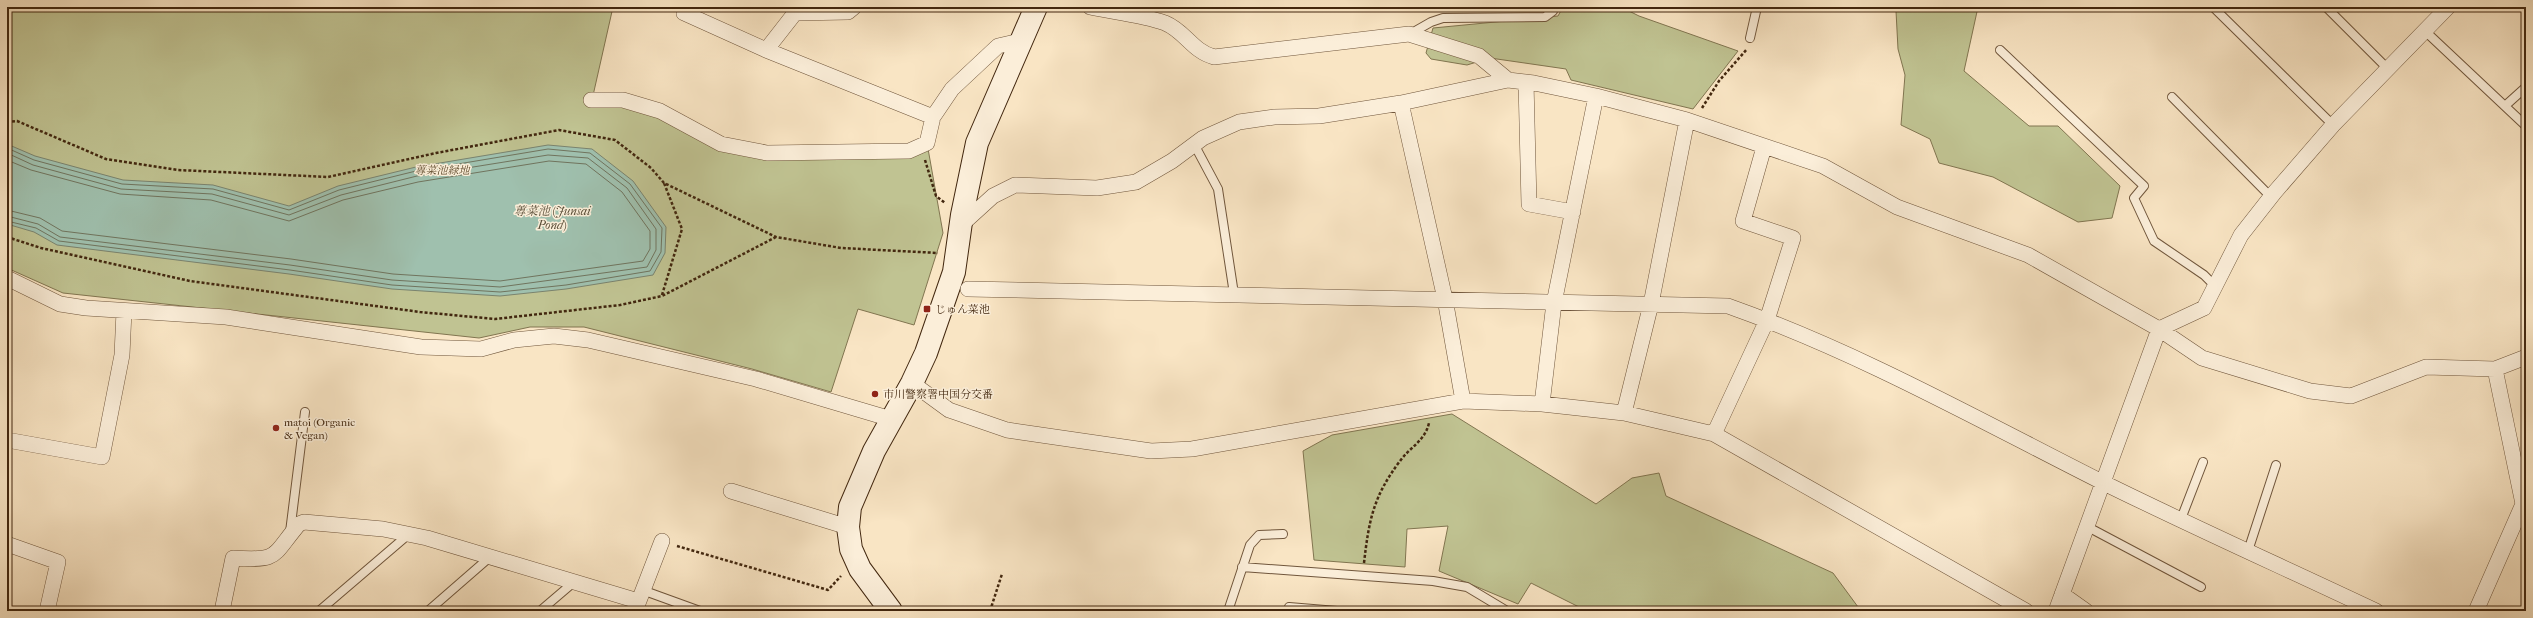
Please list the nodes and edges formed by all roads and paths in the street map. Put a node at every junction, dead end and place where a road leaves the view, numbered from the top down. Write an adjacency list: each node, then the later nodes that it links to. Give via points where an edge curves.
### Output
1 (685, 7): 14 (street, via 684,13)
2 (854, 7): 14 (street, via 848,12 795,12)
3 (1036, 7): 13 (street)
4 (1090, 7): 11 (street, via 1164,23 1176,30 1202,54 1214,57)
5 (1554, 7): 11 (lane, via 1545,17 1444,18 1430,22)
6 (1757, 7): 12 (lane)
7 (2213, 7): 28 (lane)
8 (2326, 7): 16 (lane)
9 (2448, 7): 10 (street)
10 (2425, 31): 16 (street); 24 (lane)
11 (1410, 34): 17 (street, via 1479,56)
12 (1750, 38): 26 (path, via 1747,50 1719,81)
13 (1020, 41): 25 (street, via 998,46 952,89); 36 (street, via 976,144)
14 (766, 50): 25 (street)
15 (2000, 50): 41 (lane, via 2144,186 2134,198 2154,241 2204,275)
16 (2388, 68): 28 (street)
17 (1508, 80): 18 (street); 23 (street)
18 (1526, 82): 20 (street); 35 (street, via 1529,204)
19 (2526, 87): 24 (lane)
20 (1596, 96): 26 (street); 35 (street)
21 (2172, 96): 34 (lane)
22 (592, 100): 30 (street, via 623,100 660,111 721,144 767,153 909,150)
23 (1401, 103): 31 (street, via 1319,116 1274,116 1239,122); 45 (street)
24 (2506, 105): 29 (lane)
25 (933, 116): 30 (street)
26 (1690, 121): 32 (street); 47 (street)
27 (7, 122): 33 (path, via 17,121 106,159 178,170 328,177 559,130 614,140 650,168)
28 (2333, 125): 34 (street)
29 (2526, 126)
30 (927, 143): 36 (path, via 925,160 936,196)
31 (1194, 144): 36 (street, via 1136,182 1097,188 1015,185 994,196); 43 (lane, via 1218,189)
32 (1764, 147): 49 (street, via 1743,221 1793,238); 50 (street, via 1823,166 1897,207 2028,255)
33 (664, 183): 38 (path); 44 (path, via 682,229)
34 (2271, 197): 41 (street, via 2241,235)
35 (1573, 212): 46 (street)
36 (961, 220): 39 (street)
37 (7, 237): 44 (path, via 41,248 190,281 420,312 495,319 620,305)
38 (776, 237): 39 (path, via 841,248); 44 (path)
39 (956, 254): 53 (street, via 950,287)
40 (7, 278): 48 (street, via 60,304)
41 (2215, 286): 50 (street, via 2204,308)
42 (968, 289): 43 (street)
43 (1234, 294): 45 (street)
44 (662, 296)
45 (1445, 299): 46 (street); 54 (street)
46 (1554, 302): 47 (street); 55 (street)
47 (1651, 304): 49 (street, via 1728,306); 58 (street)
48 (124, 311): 59 (street, via 226,318 421,347 481,349 514,340 554,336 588,340 756,379); 61 (street, via 122,355 102,457)
49 (1767, 320): 60 (street); 64 (street, via 1947,401)
50 (2159, 329): 52 (street, via 2202,358 2310,391 2351,396 2426,367); 64 (street)
51 (2526, 357): 52 (street)
52 (2495, 369): 100 (street, via 2523,504)
53 (912, 383): 56 (street, via 949,410 1007,430 1151,451 1192,449); 59 (street)
54 (1463, 401): 55 (street); 56 (street)
55 (1542, 404): 58 (street)
56 (1432, 406): 79 (path, via 1427,434 1400,460 1379,492 1369,520)
57 (305, 412): 69 (lane)
58 (1624, 413): 60 (street)
59 (891, 419): 68 (street, via 856,488 850,507)
60 (1714, 434): 96 (street)
61 (7, 440)
62 (2203, 462): 66 (lane)
63 (2276, 465): 74 (lane)
64 (2103, 482): 66 (street); 67 (street)
65 (731, 491): 68 (street)
66 (2181, 519): 74 (street)
67 (2086, 526): 81 (lane); 82 (street)
68 (848, 527): 76 (street, via 850,549)
69 (290, 534): 70 (street, via 304,522 383,529); 86 (street, via 275,554 262,560 233,558)
70 (409, 534): 75 (street); 87 (lane)
71 (1283, 534): 77 (lane, via 1258,534 1250,545)
72 (662, 541): 76 (path, via 828,590); 83 (street)
73 (7, 544): 85 (street, via 58,562)
74 (2248, 551): 99 (street)
75 (490, 557): 80 (street); 88 (lane)
76 (855, 561): 91 (street)
77 (1242, 567): 79 (lane); 93 (lane)
78 (1002, 574): 92 (path)
79 (1362, 575): 95 (lane, via 1433,581 1467,587)
80 (574, 582): 83 (street); 89 (lane)
81 (2201, 587)
82 (2062, 594): 97 (street); 98 (street)
83 (638, 601): 90 (lane)
84 (1289, 607): 94 (lane)
85 (47, 611)
86 (222, 611)
87 (319, 611)
88 (428, 611)
89 (540, 611)
90 (700, 611)
91 (891, 611)
92 (990, 611)
93 (1228, 611)
94 (1337, 611)
95 (1506, 611)
96 (2026, 611)
97 (2056, 611)
98 (2086, 611)
99 (2376, 611)
100 (2476, 611)

